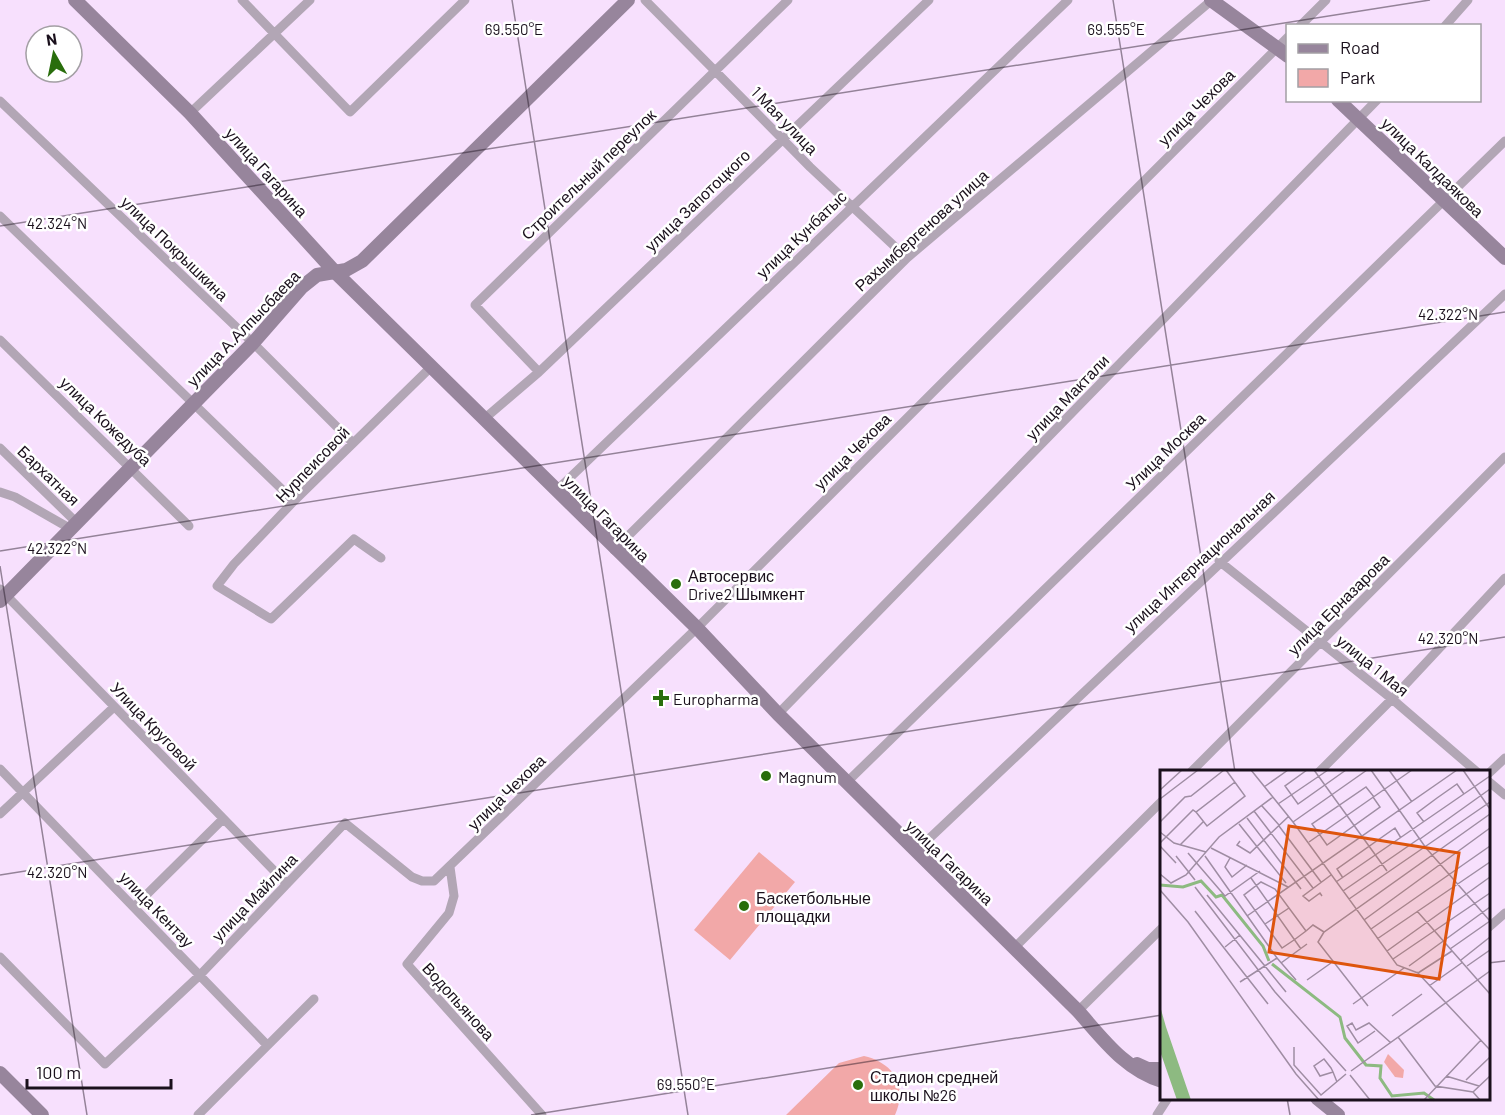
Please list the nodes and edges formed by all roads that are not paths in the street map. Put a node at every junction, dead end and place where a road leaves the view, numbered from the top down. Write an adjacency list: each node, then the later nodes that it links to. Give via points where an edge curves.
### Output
1 (75, 0): 21 (main road, улица Гагарина)
2 (242, 0): 15 (street)
3 (310, 0): 15 (street)
4 (465, 0): 15 (street, via 350,112)
5 (628, 0): 30 (main road, улица А.Алпысбаева, via 362,261)
6 (645, 0): 17 (street, 1 Мая улица)
7 (788, 0): 17 (street, Строительный переулок)
8 (929, 0): 23 (street, улица Запотоцкого)
9 (1068, 0): 26 (street, улица Кунбатыс)
10 (1211, 0): 16 (main road); 28 (street, Рахымбергенова улица)
11 (1326, 0): 13 (street)
12 (1468, 0): 14 (street)
13 (1302, 24)
14 (1447, 24)
15 (275, 33): 21 (street)
16 (1284, 47): 52 (street, улица Чехова)
17 (714, 70): 23 (street, 1 Мая улица); 35 (street, Строительный переулок, via 475,305)
18 (0, 101): 33 (street, улица Покрышкина)
19 (1340, 102): 22 (main road, улица Калдаякова)
20 (1375, 102): 22 (street, улица Мактали)
21 (190, 112): 30 (main road, улица Гагарина)
22 (1359, 120): 25 (main road, улица Калдаякова); 56 (street, улица Мактали)
23 (782, 138): 26 (street, 1 Мая улица); 35 (street, улица Запотоцкого)
24 (1505, 141): 25 (street, Улица Москва)
25 (1442, 201): 29 (main road, улица Калдаякова); 63 (street, Улица Москва)
26 (852, 206): 28 (street, 1 Мая улица); 42 (street, улица Кунбатыс)
27 (0, 216): 36 (street)
28 (907, 258): 47 (street, Рахымбергенова улица)
29 (1505, 258)
30 (334, 272): 33 (main road, улица А.Алпысбаева, via 317,275 302,287); 34 (main road, улица Гагарина)
31 (1505, 294): 49 (street, улица Интернациональная)
32 (0, 340): 41 (street, улица Кожедуба)
33 (253, 343): 36 (main road, улица А.Алпысбаева); 38 (street, улица Покрышкина)
34 (431, 367): 37 (main road, улица Гагарина); 38 (street, Нурпеисовой)
35 (539, 372): 37 (street, улица Запотоцкого)
36 (193, 403): 41 (main road, улица А.Алпысбаева); 44 (street)
37 (484, 419): 42 (main road, улица Гагарина)
38 (353, 443): 44 (street, Нурпеисовой)
39 (0, 448): 45 (street, Бархатная)
40 (1505, 457): 53 (street, улица Ерназарова)
41 (130, 466): 45 (main road, улица А.Алпысбаева); 46 (street, улица Кожедуба)
42 (556, 491): 47 (main road, улица Гагарина)
43 (0, 492): 45 (street)
44 (294, 501): 48 (street, Нурпеисовой, via 217,586 271,619 354,539)
45 (74, 526): 51 (main road, улица А.Алпысбаева)
46 (189, 526)
47 (614, 549): 52 (main road, улица Гагарина)
48 (381, 558)
49 (1220, 561): 53 (street, улица 1 Мая); 71 (street, улица Интернациональная)
50 (1505, 578): 54 (street)
51 (2, 595): 55 (street, Улица Круговой)
52 (697, 628): 56 (main road, улица Гагарина); 72 (street, улица Чехова)
53 (1321, 642): 54 (street, улица 1 Мая); 59 (street, улица Ерназарова)
54 (1392, 699): 60 (street); 61 (street, улица 1 Мая)
55 (114, 707): 65 (street); 69 (street, Улица Круговой)
56 (778, 714): 63 (main road, улица Гагарина)
57 (1505, 758): 62 (street)
58 (0, 769): 65 (street, улица Кентау)
59 (1192, 770)
60 (1320, 770)
61 (1476, 770)
62 (1490, 772)
63 (846, 783): 71 (main road, улица Гагарина)
64 (1490, 783): 66 (street)
65 (23, 792): 68 (street); 74 (street, улица Кентау)
66 (1505, 795)
67 (1160, 802): 78 (street)
68 (0, 814)
69 (223, 819): 73 (street, Улица Круговой); 74 (street)
70 (345, 823): 72 (street, улица Чехова, via 412,877 434,881); 73 (street, улица Майлина)
71 (915, 852): 78 (main road, улица Гагарина)
72 (450, 867): 92 (street, Водопьянова, via 454,896 449,913 406,964)
73 (287, 884): 80 (street, улица Майлина)
74 (134, 907): 80 (street, улица Кентау)
75 (1505, 913): 76 (street)
76 (1490, 926)
77 (1160, 929): 82 (street)
78 (1014, 948): 82 (main road, улица Гагарина)
79 (0, 957): 80 (street, улица Майлина, via 105,1064)
80 (200, 975): 83 (street, улица Кентау)
81 (314, 999): 83 (street)
82 (1078, 1011): 84 (main road, улица Гагарина)
83 (267, 1045): 91 (street)
84 (1119, 1056): 85 (main road, улица Гагарина, via 1148,1069); 87 (main road, улица Гагарина, via 1146,1076)
85 (1160, 1069)
86 (0, 1072): 90 (main road)
87 (1160, 1081)
88 (1167, 1100): 93 (street)
89 (1319, 1100): 94 (main road)
90 (42, 1115)
91 (198, 1115)
92 (542, 1115)
93 (1157, 1115)
94 (1338, 1115)

